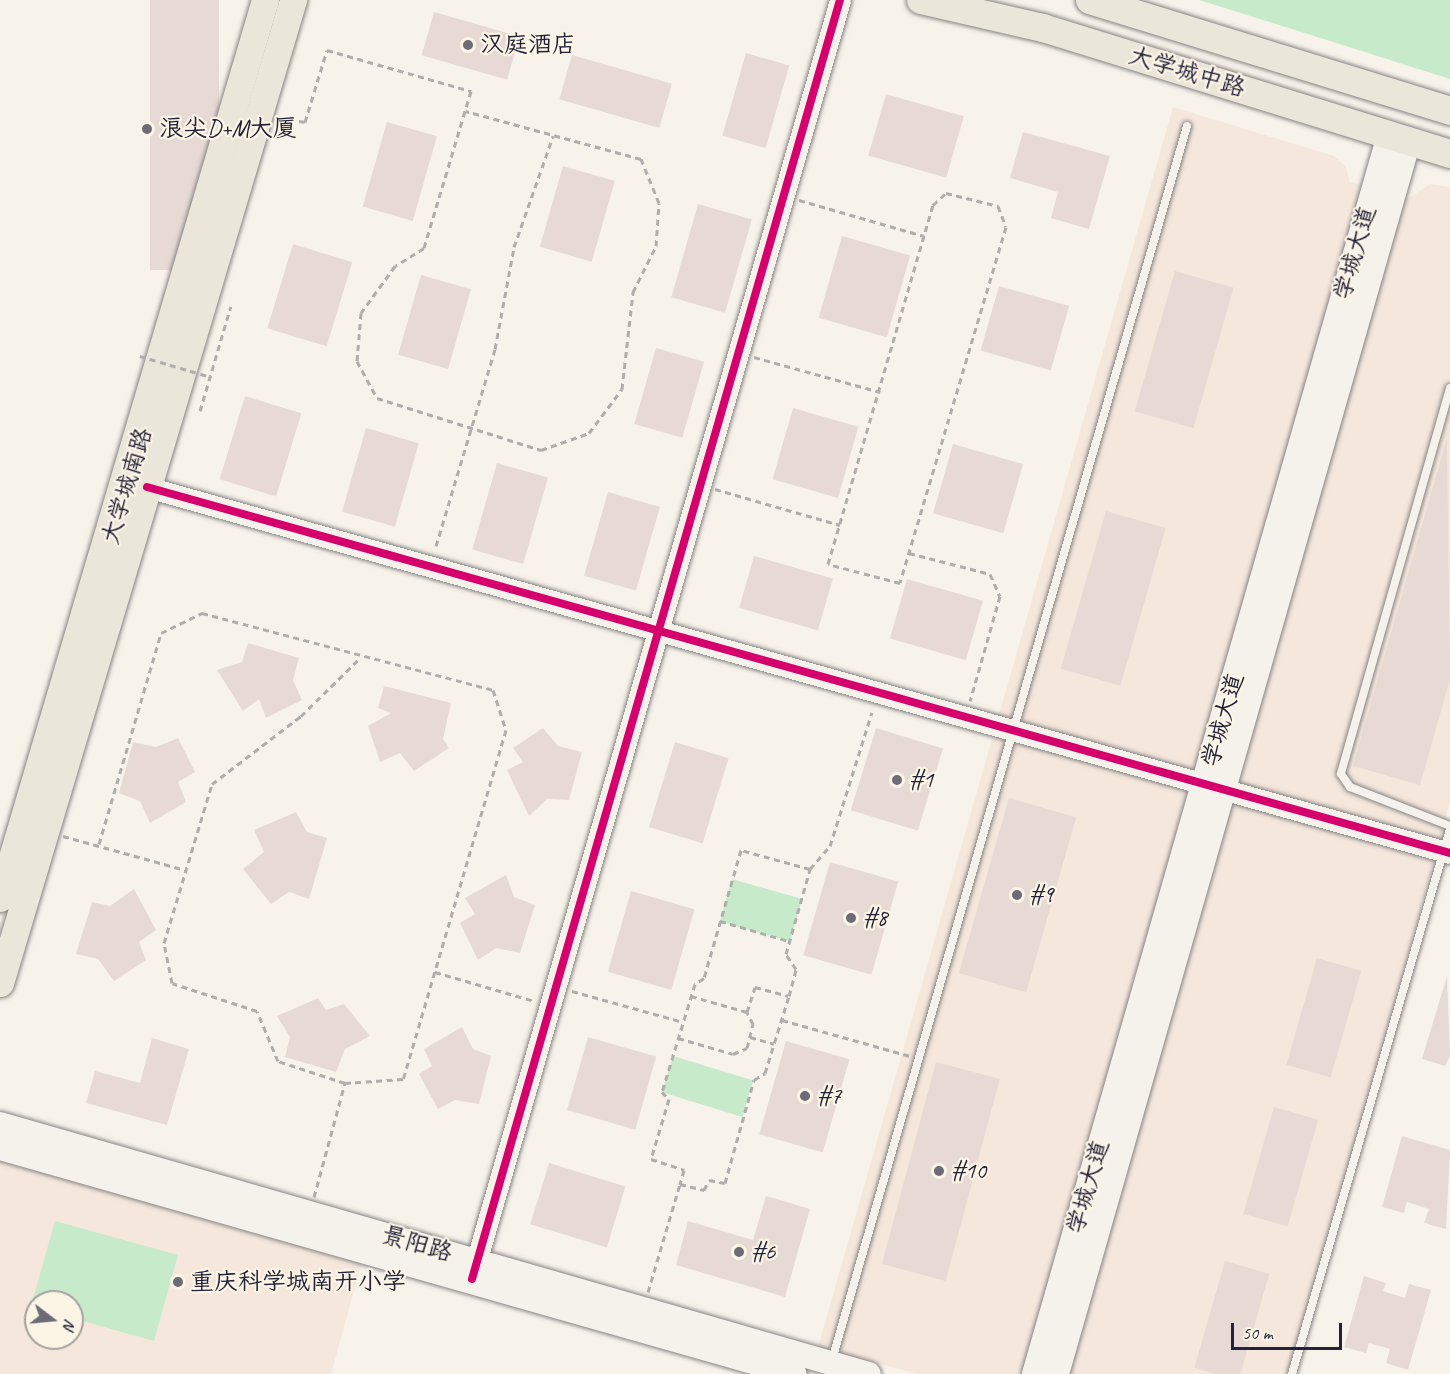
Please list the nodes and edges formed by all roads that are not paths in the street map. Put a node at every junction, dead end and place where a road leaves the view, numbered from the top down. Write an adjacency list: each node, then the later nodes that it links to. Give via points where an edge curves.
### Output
1 (266, 0): 17 (main road, 大学城南路)
2 (293, 0): 11 (main road, 大学城南路)
3 (840, 0): 12 (street)
4 (921, 0): 8 (highway, 大学城中路, via 1043,28)
5 (1090, 0): 6 (highway, 大学城中路)
6 (1450, 111)
7 (1187, 126): 13 (lane)
8 (1399, 138): 9 (highway, 大学城中路); 14 (main road, 学城大道)
9 (1450, 154)
10 (1450, 388): 15 (lane, via 1341,774 1350,787)
11 (147, 487): 12 (street); 18 (main road, 大学城南路)
12 (659, 630): 13 (street); 21 (street)
13 (1013, 729): 14 (street); 22 (lane)
14 (1213, 787): 16 (street); 25 (main road, 学城大道); 26 (main road, 学城大道)
15 (1450, 828): 16 (lane)
16 (1446, 852): 27 (lane)
17 (0, 898)
18 (0, 983)
19 (0, 1124): 21 (main road, 景阳路, via 310,1213)
20 (0, 1148): 21 (main road, 景阳路)
21 (474, 1270): 22 (main road, 景阳路, via 644,1309); 23 (main road, 景阳路)
22 (831, 1364): 24 (main road, 景阳路)
23 (795, 1374)
24 (869, 1374)
25 (1034, 1374)
26 (1057, 1374)
27 (1292, 1374)

